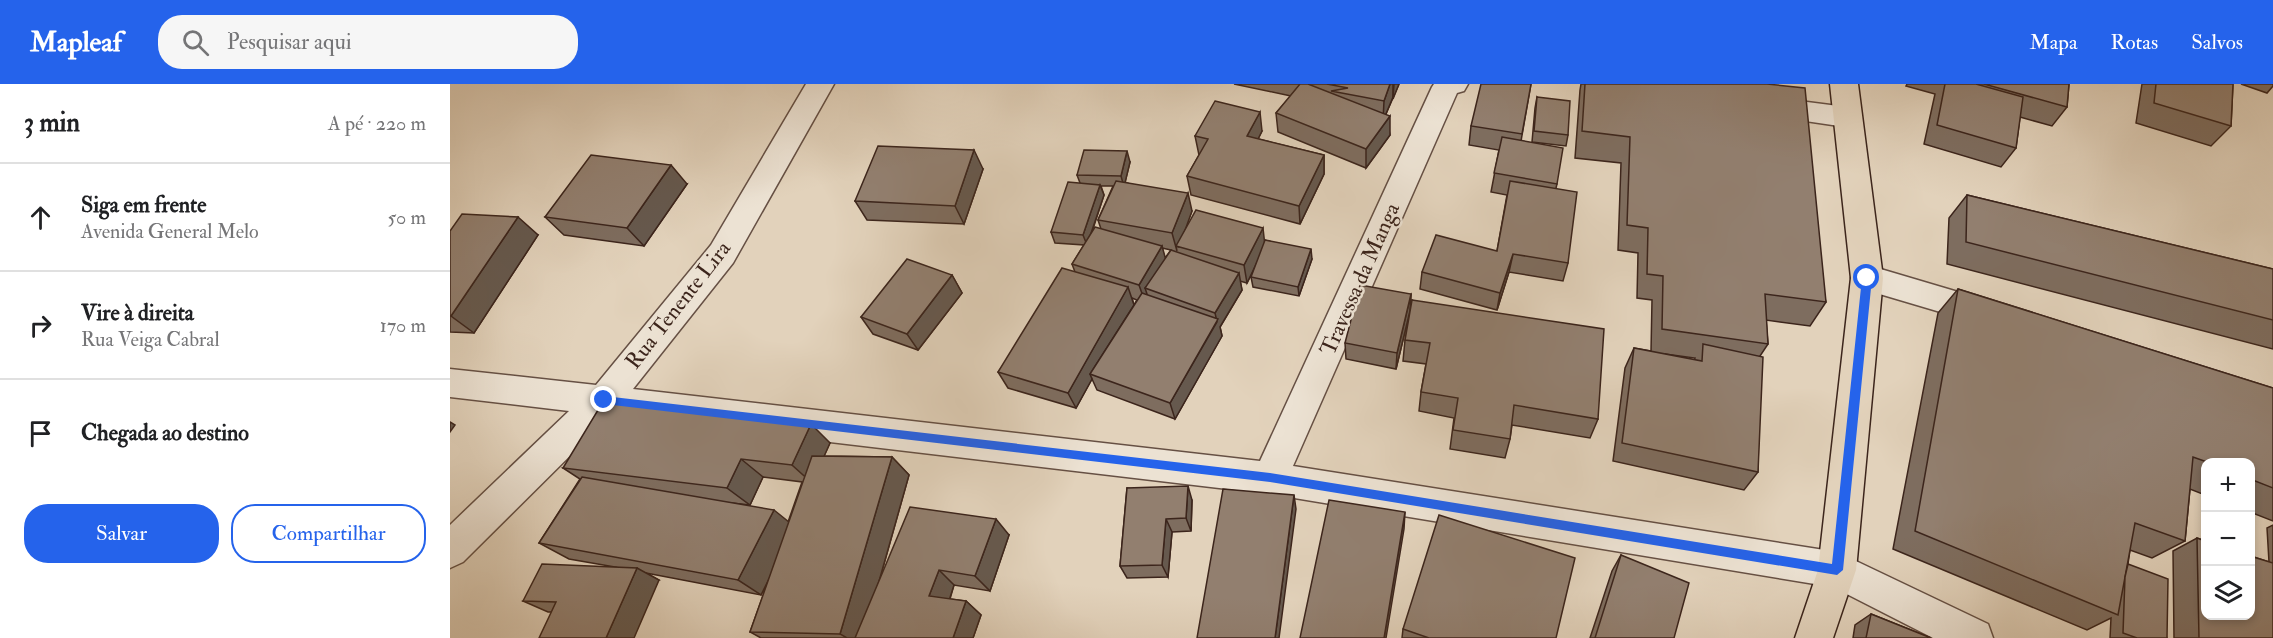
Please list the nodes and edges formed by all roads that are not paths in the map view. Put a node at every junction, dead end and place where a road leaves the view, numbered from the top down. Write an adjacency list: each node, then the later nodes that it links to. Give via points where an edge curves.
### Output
1 (820, 84): 9 (street, Rua Tenente Lira, via 722,254)
2 (1454, 84): 10 (street, Travessa da Manga, via 1446,87)
3 (1844, 84): 5 (main road)
4 (1730, 103): 5 (street)
5 (1846, 117): 6 (main road)
6 (1867, 278): 7 (street); 12 (main road)
7 (2025, 323)
8 (450, 383): 9 (street)
9 (604, 400): 10 (street); 11 (street, Rua Tenente Lira)
10 (1270, 478): 12 (street)
11 (450, 550)
12 (1837, 570): 13 (main road); 14 (street)
13 (1814, 638)
14 (1974, 638)

